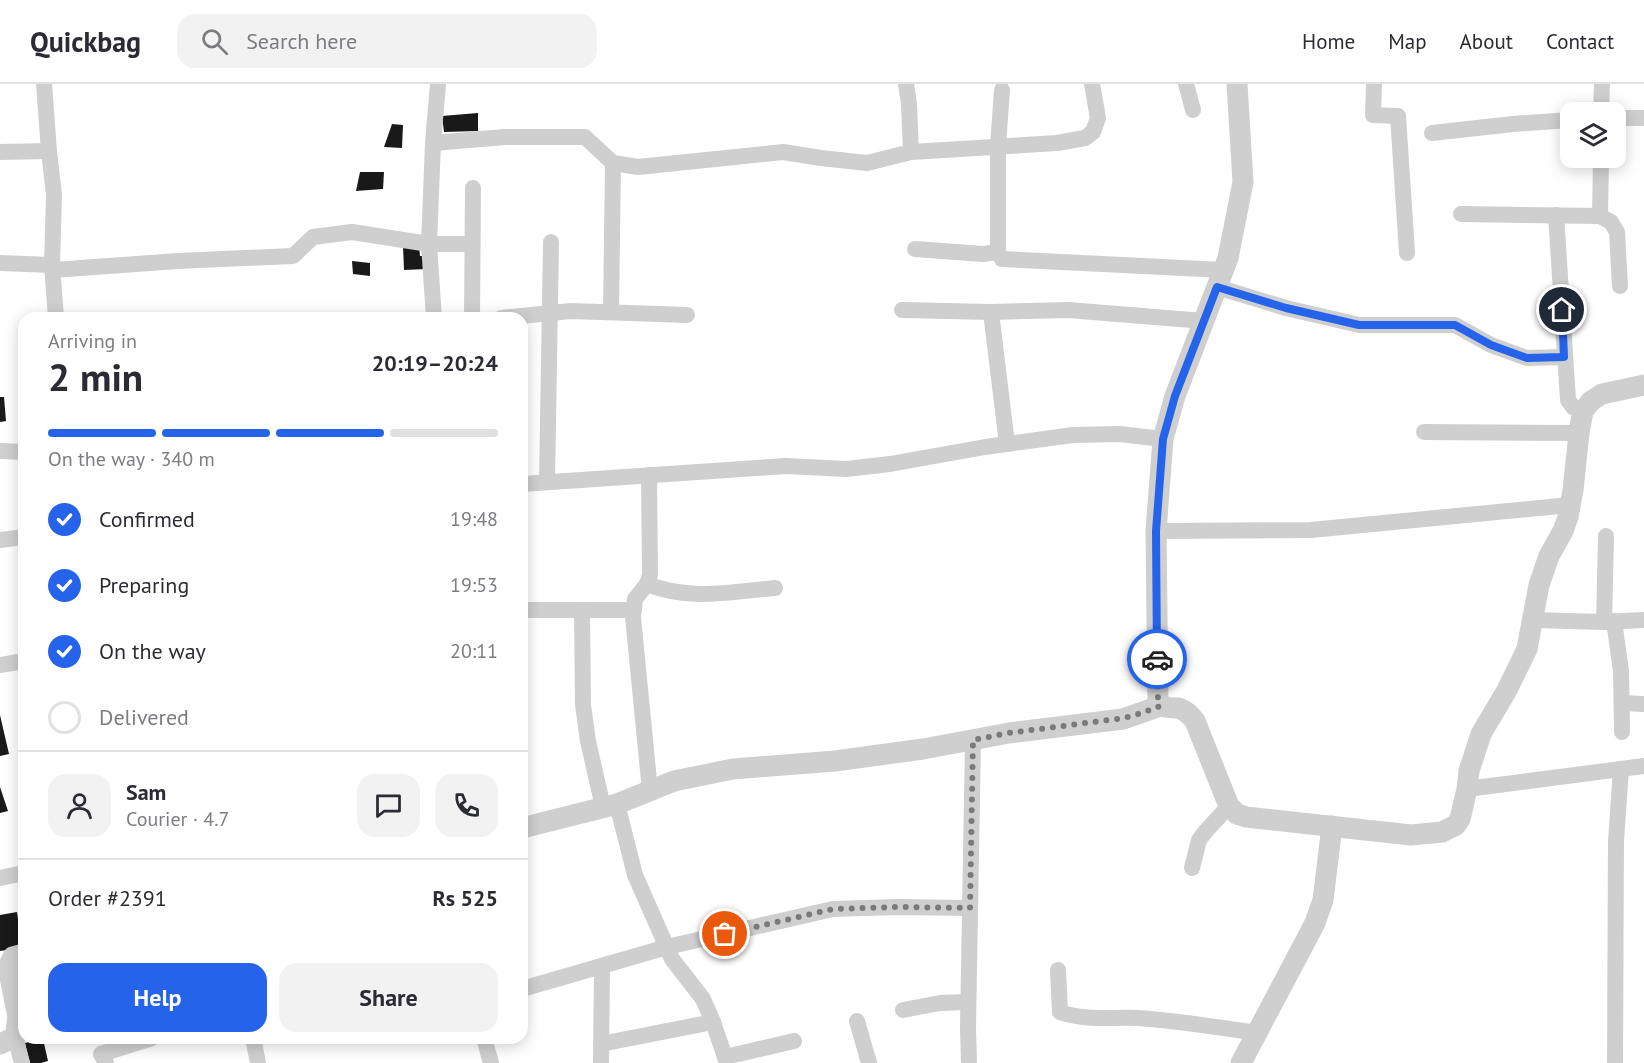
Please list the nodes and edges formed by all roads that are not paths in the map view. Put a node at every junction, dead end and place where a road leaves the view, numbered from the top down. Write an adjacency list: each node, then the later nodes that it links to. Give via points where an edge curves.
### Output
1 (44, 84): 18 (street)
2 (438, 84): 16 (street)
3 (906, 84): 20 (street)
4 (1092, 84): 17 (street, via 1098,118 1093,132 1085,138)
5 (1186, 84): 11 (street)
6 (1237, 84): 35 (street, via 1243,182 1228,258)
7 (1374, 84): 32 (street, via 1373,115 1398,116)
8 (1602, 84): 10 (street)
9 (1002, 90): 17 (street)
10 (1601, 102)
11 (1192, 110)
12 (1626, 118): 13 (street)
13 (1644, 118)
14 (1560, 121): 15 (street)
15 (1432, 133)
16 (433, 142): 21 (street, via 585,137); 28 (street)
17 (998, 146): 20 (street); 31 (street)
18 (49, 151): 19 (street); 34 (street, via 54,195)
19 (0, 152)
20 (911, 152): 21 (street, via 867,163 783,152 638,167)
21 (613, 163): 41 (street)
22 (1601, 168): 26 (street)
23 (472, 188): 29 (street)
24 (1461, 214): 25 (street)
25 (1556, 214): 26 (street); 47 (street)
26 (1600, 216): 36 (street, via 1611,222 1617,232)
27 (551, 242): 43 (street)
28 (429, 244): 29 (street); 34 (street, via 351,232 313,237 293,256); 39 (street)
29 (472, 244): 40 (street)
30 (915, 249): 31 (street)
31 (998, 252): 35 (street, via 1002,259)
32 (1407, 253)
33 (0, 263): 34 (street)
34 (52, 267): 38 (street)
35 (1220, 278): 46 (street); 47 (street, via 1286,308 1359,325 1455,325 1491,345 1527,358)
36 (1620, 286)
37 (902, 310): 42 (street)
38 (56, 312)
39 (434, 312)
40 (472, 312)
41 (610, 312): 43 (street); 45 (street)
42 (991, 312): 46 (street, via 1068,310); 53 (street)
43 (550, 313): 44 (street); 57 (street)
44 (528, 315)
45 (687, 315)
46 (1204, 321): 52 (street)
47 (1564, 357): 49 (street, via 1568,399 1573,407)
48 (1644, 385): 49 (street, via 1602,394)
49 (1583, 411): 51 (street)
50 (1424, 432): 51 (street)
51 (1579, 433): 59 (street)
52 (1163, 439): 53 (street, via 1119,434 1073,435); 60 (street)
53 (1007, 444): 56 (street, via 846,469 786,466)
54 (0, 451): 55 (street)
55 (18, 452)
56 (649, 475): 57 (street); 64 (street)
57 (547, 482): 58 (street)
58 (528, 484)
59 (1570, 505): 60 (street, via 1311,530); 69 (street, via 1539,585)
60 (1156, 531): 76 (street)
61 (1606, 536): 71 (street)
62 (18, 538): 63 (street)
63 (0, 540)
64 (647, 584): 65 (street, via 690,595); 68 (street, via 638,593)
65 (774, 588)
66 (528, 610): 67 (street)
67 (582, 610): 68 (street); 83 (street, via 583,705 588,741)
68 (633, 610): 82 (street)
69 (1533, 620): 71 (street); 81 (street, via 1527,649 1481,734)
70 (1644, 620): 71 (street)
71 (1609, 622): 74 (street, via 1621,671)
72 (18, 662): 73 (street)
73 (0, 665)
74 (1622, 703): 75 (street); 77 (street)
75 (1644, 704)
76 (1160, 706): 78 (street, via 1124,718); 84 (street, via 1180,708 1195,721)
77 (1622, 732)
78 (973, 740): 82 (street, via 835,761 733,769 674,781); 90 (street)
79 (1644, 766): 80 (street)
80 (1621, 769): 81 (street); 116 (street, via 1616,841)
81 (1467, 789): 86 (street, via 1460,819 1442,832 1411,835)
82 (650, 791): 83 (street)
83 (610, 805): 85 (street); 91 (street)
84 (1229, 806): 86 (street, via 1246,817); 87 (street, via 1199,840)
85 (528, 826)
86 (1332, 826): 100 (street, via 1323,900 1315,923)
87 (1192, 868)
88 (18, 874): 89 (street)
89 (0, 878)
90 (970, 908): 91 (street, via 833,909); 96 (street)
91 (667, 947): 93 (street); 99 (street, via 703,999)
92 (12, 959): 101 (street, via 9,972 18,1017)
93 (602, 967): 95 (street); 106 (street)
94 (1058, 970): 100 (street, via 1060,1012 1074,1017 1170,1021)
95 (528, 987)
96 (968, 1002): 97 (street); 114 (street)
97 (903, 1010)
98 (857, 1021): 113 (street)
99 (713, 1022): 106 (street); 107 (street)
100 (1257, 1033): 115 (street)
101 (8, 1040): 108 (street)
102 (794, 1041): 107 (street)
103 (133, 1044): 109 (street, via 101,1054)
104 (254, 1044): 110 (street)
105 (486, 1044): 111 (street)
106 (601, 1044): 112 (street)
107 (726, 1060)
108 (22, 1063)
109 (106, 1063)
110 (258, 1063)
111 (491, 1063)
112 (601, 1063)
113 (869, 1063)
114 (969, 1063)
115 (1241, 1063)
116 (1615, 1063)

